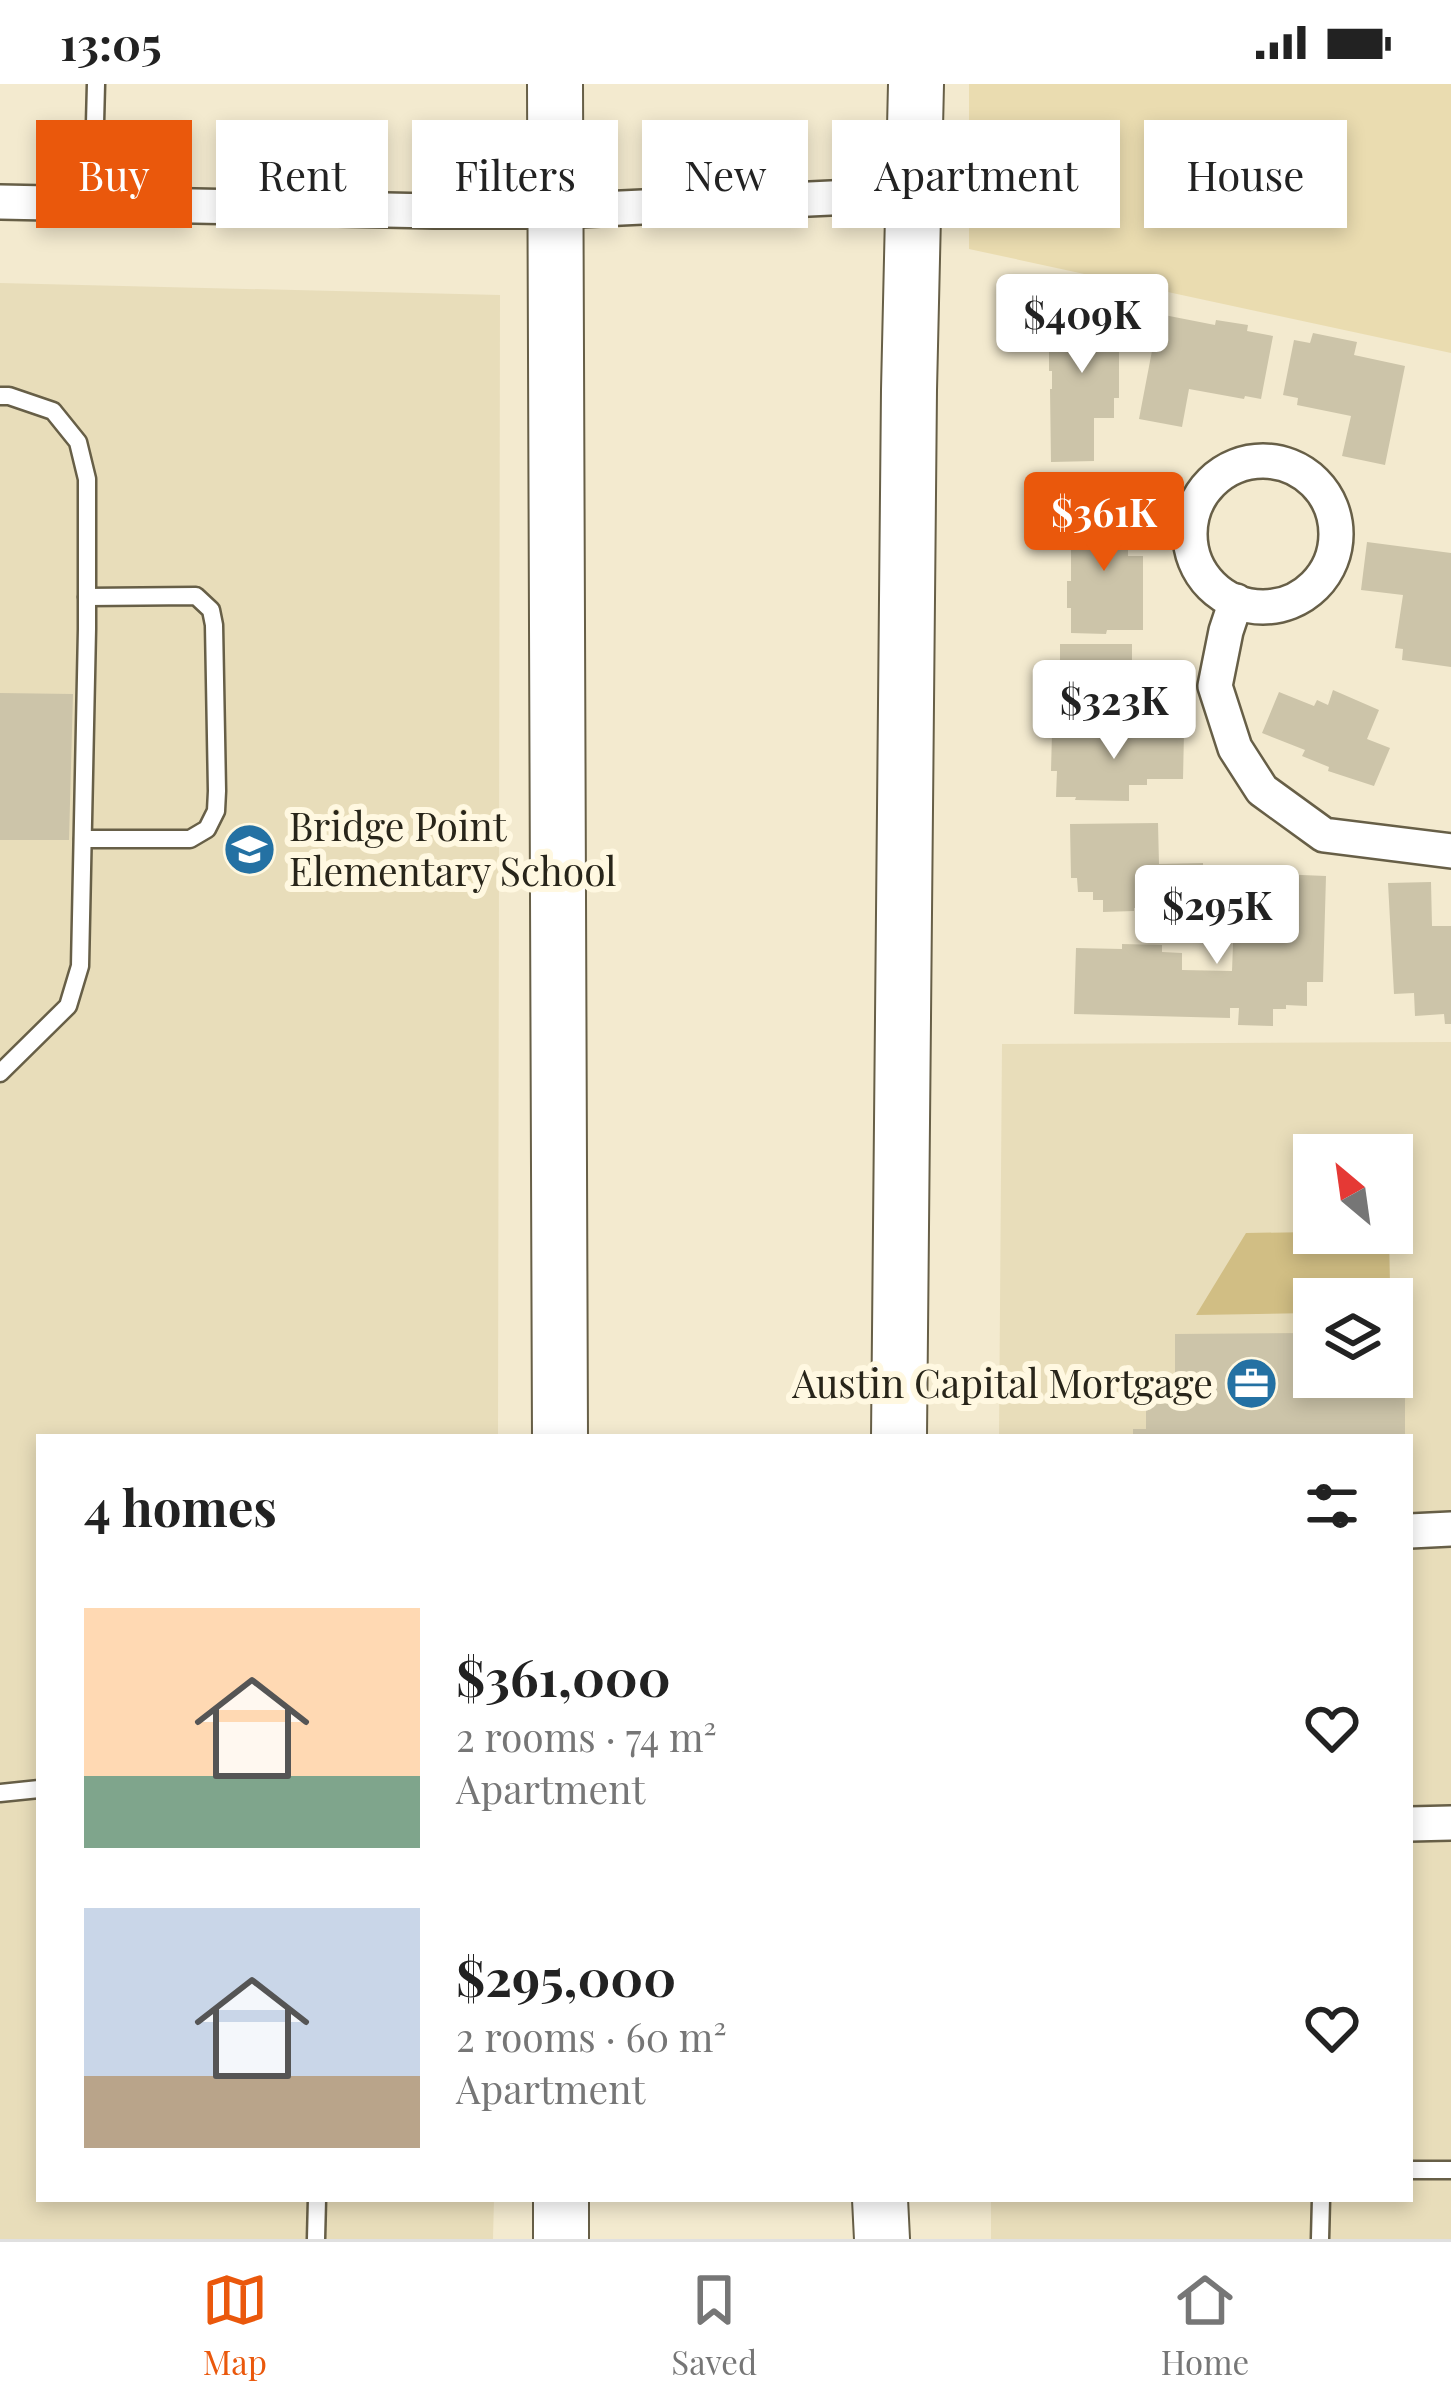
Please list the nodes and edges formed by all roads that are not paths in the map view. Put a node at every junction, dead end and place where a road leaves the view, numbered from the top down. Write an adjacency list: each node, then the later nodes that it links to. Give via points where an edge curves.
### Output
1 (96, 84): 4 (lane)
2 (556, 84): 5 (highway)
3 (916, 84): 6 (highway)
4 (95, 120)
5 (557, 120)
6 (916, 120)
7 (832, 198): 11 (street)
8 (0, 202): 9 (street)
9 (36, 202)
10 (192, 205): 12 (street)
11 (618, 208)
12 (412, 210)
13 (558, 228): 21 (highway)
14 (914, 228): 22 (highway)
15 (0, 396): 16 (lane, via 53,411 78,442 87,479)
16 (87, 597): 18 (lane); 18 (lane, via 196,596 211,610 217,791 207,829 190,839)
17 (1236, 601): 17 (street, via 1289,604 1317,586 1334,557 1337,524 1326,493 1302,470 1270,460 1237,464 1210,482 1192,510 1189,544 1201,574); 19 (street, via 1215,686 1235,748 1262,790 1324,836)
18 (83, 839): 20 (lane, via 80,966 68,1006)
19 (1451, 851)
20 (0, 1072)
21 (560, 1434)
22 (899, 1434)
23 (1451, 1529): 24 (street)
24 (1413, 1531)
25 (36, 1789): 26 (lane)
26 (0, 1793)
27 (1451, 1823): 28 (street)
28 (1413, 1824)
29 (1413, 2170): 30 (lane)
30 (1451, 2170)
31 (316, 2202): 35 (lane)
32 (561, 2202): 36 (highway)
33 (880, 2202): 37 (highway)
34 (1321, 2202): 38 (lane)
35 (316, 2239)
36 (561, 2239)
37 (882, 2239)
38 (1320, 2239)

